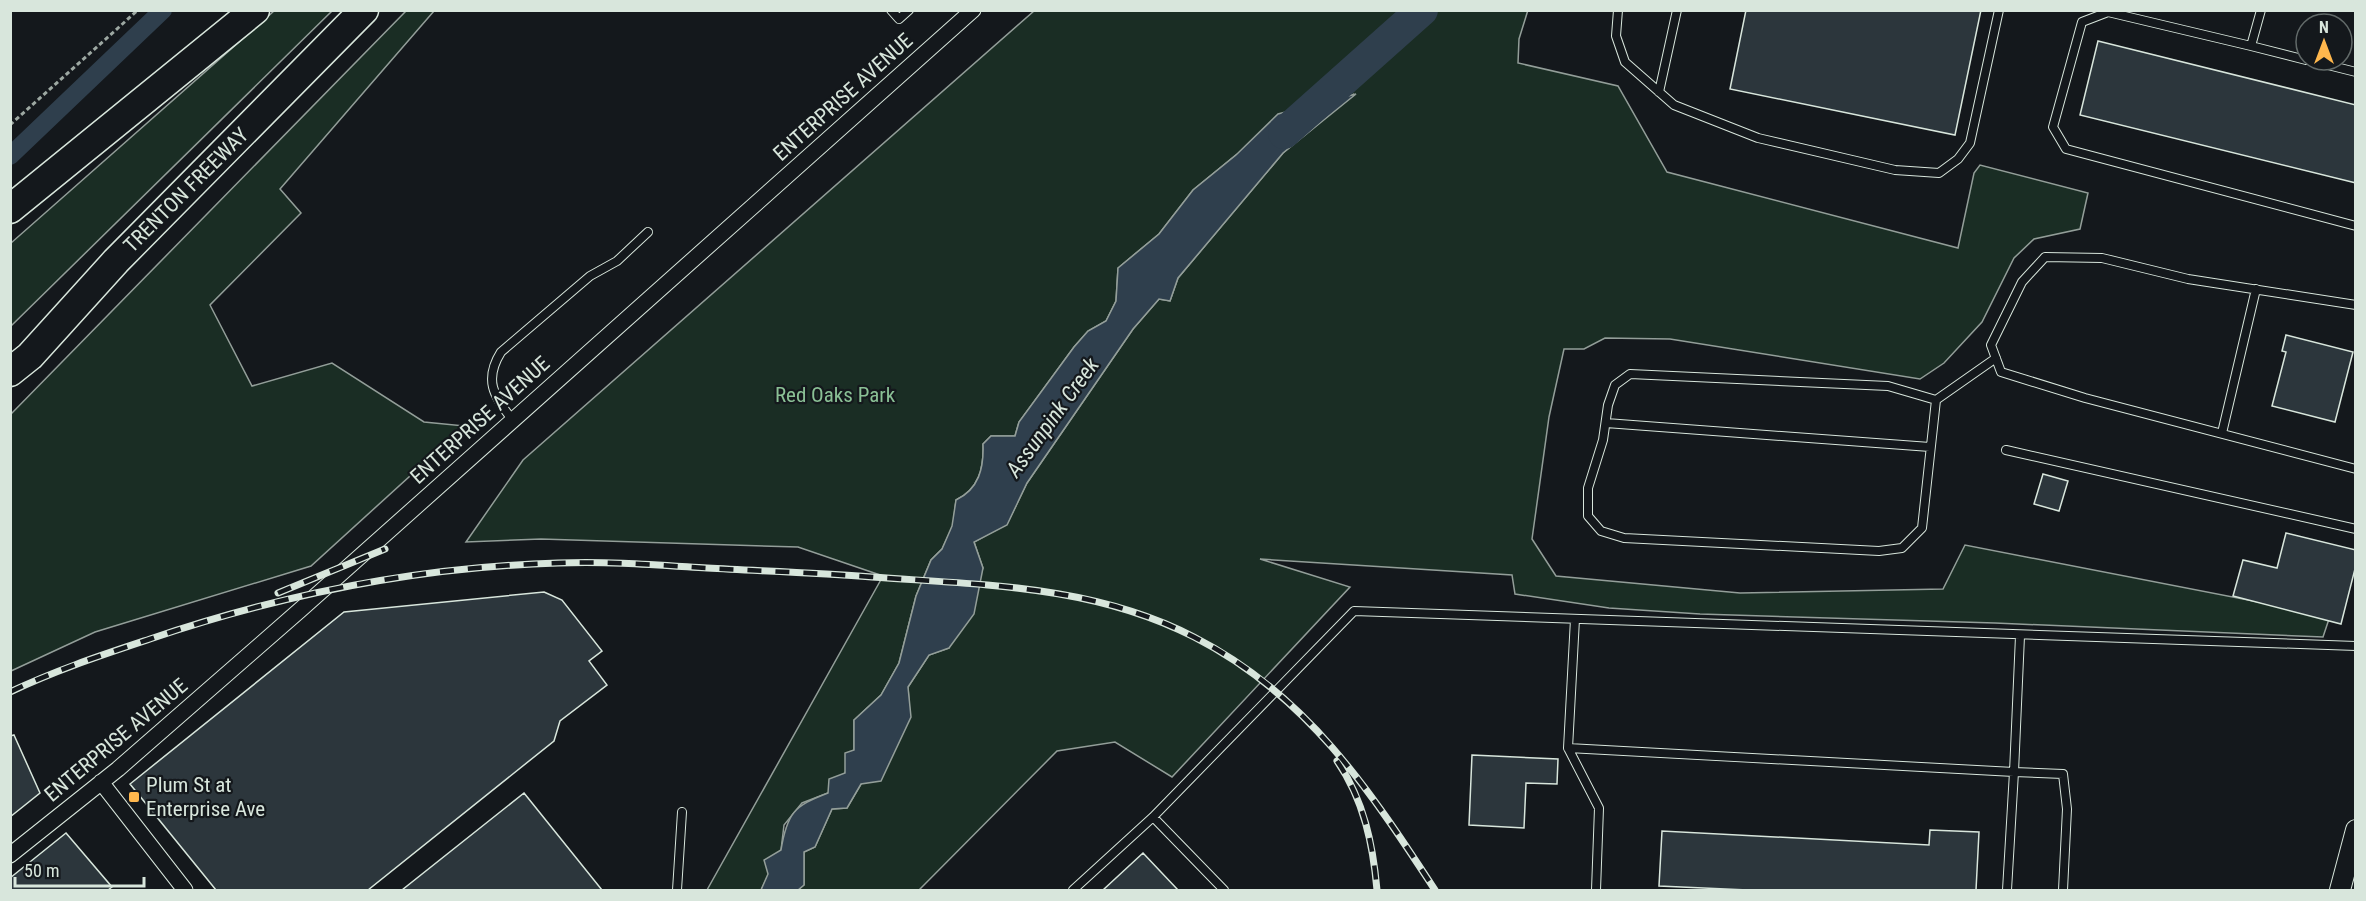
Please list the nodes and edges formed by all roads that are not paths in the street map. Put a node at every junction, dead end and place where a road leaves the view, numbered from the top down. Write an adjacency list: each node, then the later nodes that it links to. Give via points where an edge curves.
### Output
1 (255, 10): 13 (highway)
2 (364, 10): 16 (highway, TRENTON FREEWAY)
3 (891, 10): 4 (lane, via 899,19)
4 (909, 10)
5 (1618, 10): 12 (lane, via 1616,36 1625,62)
6 (1677, 10): 12 (lane)
7 (2000, 10): 12 (lane, via 1970,143 1958,159 1939,173 1895,170 1758,138 1674,105)
8 (2261, 10): 10 (lane)
9 (963, 13): 23 (street, ENTERPRISE AVENUE)
10 (2251, 46): 11 (lane); 14 (lane, via 2108,12 2099,15 2082,22 2053,127 2066,149)
11 (2294, 57)
12 (1659, 92)
13 (10, 209)
14 (2355, 226)
15 (648, 232): 23 (lane, via 501,352 493,364 491,384)
16 (90, 289): 20 (highway, TRENTON FREEWAY, via 30,356); 21 (highway, via 56,339)
17 (2256, 289): 18 (lane); 19 (lane, via 2188,279 2102,258 2045,257 2022,282 1991,345); 25 (lane)
18 (2355, 305)
19 (1996, 358): 22 (lane); 25 (lane, via 2001,372)
20 (10, 372)
21 (10, 394)
22 (1936, 400): 24 (lane, via 1888,386 1630,374 1615,385); 26 (lane)
23 (512, 419): 35 (street, ENTERPRISE AVENUE)
24 (1606, 423): 26 (lane); 26 (lane, via 1588,488 1588,516 1601,531 1624,538 1879,552 1902,548 1922,528)
25 (2222, 433): 28 (lane)
26 (1930, 447)
27 (2006, 450): 29 (lane)
28 (2355, 469)
29 (2355, 529)
30 (1575, 619): 31 (lane); 33 (lane); 37 (lane, via 1354,611)
31 (2020, 636): 32 (lane); 34 (lane)
32 (2355, 646)
33 (1568, 748): 34 (lane); 44 (lane, via 1599,808)
34 (2014, 772): 45 (lane); 46 (lane, via 2063,774 2067,809)
35 (101, 782): 39 (street, ENTERPRISE AVENUE); 40 (street)
36 (682, 812): 41 (lane)
37 (1154, 817): 42 (lane); 43 (lane)
38 (2355, 830): 47 (street)
39 (10, 855)
40 (185, 891)
41 (677, 891)
42 (1073, 891)
43 (1224, 891)
44 (1596, 891)
45 (2007, 891)
46 (2062, 891)
47 (2340, 891)

